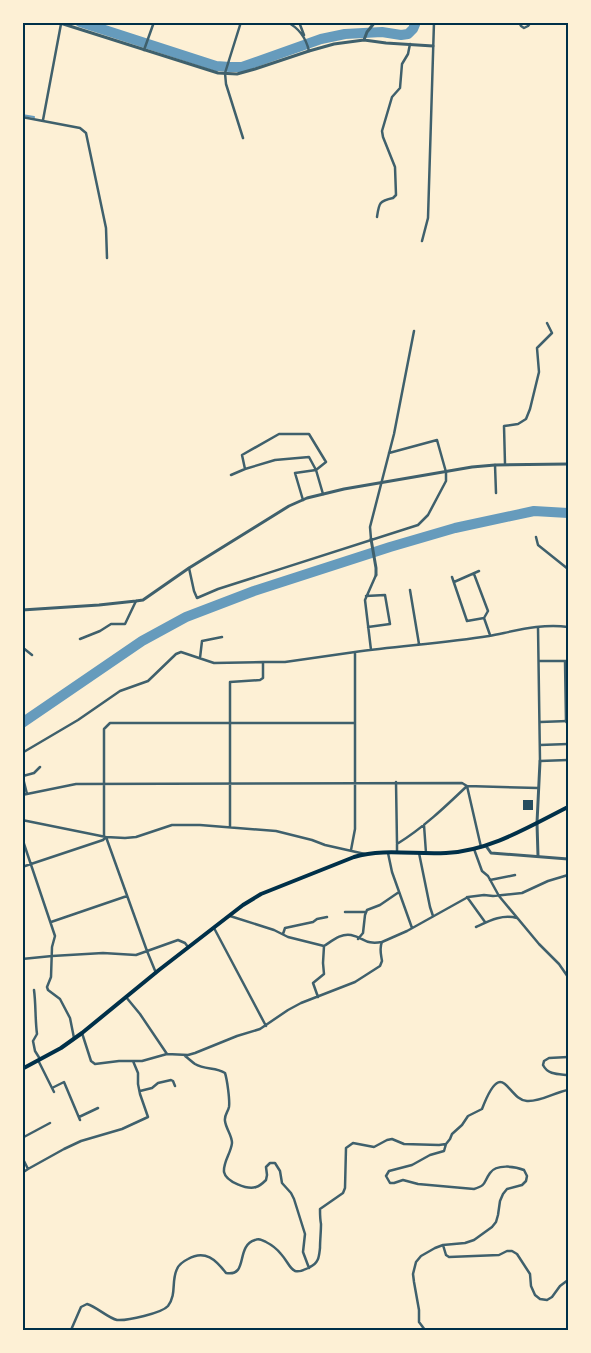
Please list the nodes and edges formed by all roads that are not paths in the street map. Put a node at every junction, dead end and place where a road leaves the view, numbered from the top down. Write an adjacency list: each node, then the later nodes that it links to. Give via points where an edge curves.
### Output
1 (154, 22): 14 (street)
2 (241, 22): 16 (street)
3 (287, 22): 11 (street)
4 (299, 22): 11 (street)
5 (375, 22): 10 (street)
6 (434, 22): 13 (street)
7 (519, 22): 8 (street, via 524,28)
8 (530, 22)
9 (58, 23): 14 (street); 18 (street)
10 (364, 40): 12 (street); 15 (street)
11 (307, 41): 15 (street)
12 (410, 44): 13 (street); 20 (street, via 402,64 400,88 392,97 382,131 395,167 396,195 381,202)
13 (433, 46): 21 (street, via 428,218)
14 (144, 50): 16 (street)
15 (310, 51): 16 (street, via 255,70)
16 (225, 73): 19 (street)
17 (22, 117): 18 (street)
18 (43, 121): 22 (street, via 80,128 86,133 106,228)
19 (243, 138)
20 (377, 217)
21 (422, 241)
22 (107, 258)
23 (547, 323): 26 (street, via 552,333 537,348 539,372 526,419 504,426)
24 (414, 331): 25 (street)
25 (389, 453): 31 (street, via 437,440); 33 (street)
26 (504, 464): 27 (street); 28 (street)
27 (568, 464)
28 (496, 465): 31 (street); 34 (street)
29 (246, 470): 30 (street, via 275,460 310,458); 30 (street, via 242,455 249,451 279,434 309,434 326,462); 32 (street)
30 (316, 470): 35 (street); 36 (street, via 295,473)
31 (446, 472): 33 (street); 38 (street, via 446,481 428,515 418,525)
32 (231, 475)
33 (381, 483): 35 (street); 38 (street, via 370,527)
34 (496, 493)
35 (323, 494): 36 (street)
36 (303, 500): 39 (street)
37 (536, 537): 40 (street, via 538,546)
38 (371, 539): 39 (street, via 197,598); 43 (street)
39 (189, 568): 48 (street)
40 (568, 569)
41 (479, 571): 42 (street)
42 (474, 574): 45 (street); 50 (street, via 488,611)
43 (376, 575): 47 (street)
44 (452, 577): 45 (street)
45 (454, 582): 50 (street, via 468,621)
46 (410, 590): 57 (street)
47 (366, 596): 51 (street); 51 (street, via 385,595 390,624)
48 (136, 601): 49 (street); 56 (street, via 125,624 111,624)
49 (22, 610)
50 (484, 618): 54 (street)
51 (368, 627): 59 (street)
52 (538, 627): 53 (street); 54 (street); 63 (street)
53 (568, 628)
54 (490, 635): 57 (street)
55 (222, 637): 62 (street, via 202,641)
56 (80, 639)
57 (419, 644): 59 (street)
58 (22, 647): 61 (street)
59 (371, 650): 60 (street)
60 (355, 652): 65 (street); 69 (street)
61 (32, 656)
62 (200, 658): 65 (street, via 221,664); 72 (street, via 180,652 176,654 148,681 120,691)
63 (539, 661): 64 (street); 66 (street)
64 (567, 661): 67 (street)
65 (263, 662): 68 (street, via 263,678 260,680 230,682)
66 (540, 722): 67 (street); 71 (street)
67 (567, 722)
68 (230, 723): 69 (street); 79 (street); 80 (street, via 110,724 104,729)
69 (355, 723): 77 (street)
70 (568, 744): 71 (street)
71 (540, 745): 74 (street)
72 (22, 753)
73 (568, 760): 74 (street)
74 (540, 761): 82 (street)
75 (40, 767): 76 (street, via 34,773)
76 (23, 775): 83 (street)
77 (356, 782): 78 (street); 79 (street); 96 (street)
78 (396, 782): 81 (street, via 462,783); 92 (street)
79 (230, 783): 80 (street); 89 (street)
80 (104, 784): 83 (street, via 76,784); 90 (street)
81 (467, 786): 82 (street); 88 (street); 94 (street)
82 (538, 788): 87 (street)
83 (27, 794): 84 (street)
84 (22, 795)
85 (568, 807): 87 (main road)
86 (22, 820): 90 (street)
87 (537, 823): 93 (main road); 102 (street)
88 (424, 825): 92 (street); 100 (street)
89 (230, 827): 90 (street, via 172,826 136,837); 96 (street, via 276,831)
90 (105, 836): 104 (street, via 103,840); 110 (street)
91 (22, 838): 104 (street)
92 (397, 844): 97 (street)
93 (486, 846): 94 (main road); 102 (street, via 491,853)
94 (481, 847): 95 (main road)
95 (474, 848): 100 (main road); 108 (street, via 482,871)
96 (351, 850): 101 (street)
97 (397, 852): 98 (main road); 99 (main road)
98 (388, 853): 101 (main road); 109 (street)
99 (419, 853): 100 (main road); 116 (street)
100 (426, 853)
101 (365, 854): 115 (main road, via 261,894)
102 (538, 856): 103 (street)
103 (568, 859)
104 (32, 864): 105 (street); 119 (street)
105 (22, 867)
106 (514, 875): 108 (street)
107 (568, 876): 111 (street, via 522,893)
108 (490, 880): 111 (street)
109 (399, 892): 114 (street); 123 (street)
110 (127, 896): 119 (street); 129 (street)
111 (499, 896): 112 (street); 118 (street)
112 (467, 897): 116 (street); 120 (street)
113 (345, 912): 114 (street)
114 (366, 912): 125 (street, via 363,933)
115 (228, 916): 121 (main road); 124 (street)
116 (433, 916): 123 (street)
117 (327, 917): 124 (street, via 286,928)
118 (518, 918): 120 (street, via 496,918); 133 (street)
119 (51, 922): 130 (street, via 55,936)
120 (485, 922): 122 (street)
121 (214, 927): 128 (main road); 137 (street)
122 (476, 927)
123 (412, 928): 126 (street)
124 (284, 934): 127 (street)
125 (358, 939): 126 (street, via 372,944); 127 (street, via 344,936)
126 (382, 942): 135 (street, via 380,966 355,982)
127 (324, 946): 135 (street, via 324,974 312,983)
128 (189, 948): 129 (street, via 178,940); 132 (main road)
129 (147, 951): 130 (street, via 136,955); 132 (street)
130 (52, 956): 131 (street); 139 (street, via 52,977 47,987 60,999 70,1018)
131 (22, 959)
132 (156, 973): 136 (main road)
133 (568, 977)
134 (34, 990): 143 (street, via 37,1034 33,1041)
135 (318, 996): 137 (street, via 288,1010)
136 (126, 997): 138 (main road); 140 (street)
137 (266, 1026): 141 (street, via 204,1050)
138 (82, 1033): 139 (main road); 144 (street, via 94,1064)
139 (74, 1038): 143 (main road)
140 (167, 1054): 141 (street); 144 (street)
141 (181, 1054): 160 (street, via 195,1064 225,1073 229,1109 225,1120 232,1140 224,1174 231,1182 256,1187 266,1180 266,1167 276,1163 282,1183 292,1193 305,1234 303,1252)
142 (568, 1057): 146 (street, via 549,1058 543,1065 550,1072)
143 (39, 1060): 145 (main road); 148 (street)
144 (133, 1061): 150 (street)
145 (22, 1069)
146 (568, 1075)
147 (175, 1086): 150 (street, via 171,1080)
148 (52, 1088): 151 (street); 152 (street, via 64,1082 80,1119)
149 (568, 1090): 155 (street, via 538,1100 523,1101 507,1085 496,1083 482,1109 468,1116)
150 (140, 1091): 157 (street, via 148,1117 64,1148)
151 (54, 1092)
152 (98, 1108)
153 (50, 1123): 154 (street)
154 (22, 1138)
155 (446, 1144): 159 (street, via 441,1153 430,1155 412,1166 389,1171 386,1176 390,1183 403,1180 474,1190 486,1183 495,1168 520,1168 527,1176 522,1185 507,1189 502,1194 492,1227 474,1240); 160 (street, via 404,1144 392,1139 374,1147 353,1143 346,1148 345,1188 343,1193 320,1209 318,1261)
156 (22, 1157): 157 (street)
157 (28, 1169): 158 (street)
158 (22, 1173)
159 (443, 1245): 161 (street, via 449,1257 500,1255 512,1251 530,1274 531,1286 540,1300 552,1297); 163 (street, via 416,1262 414,1282 419,1322)
160 (309, 1268): 162 (street, via 295,1271 273,1246 261,1239 246,1246 240,1269 232,1274 226,1273 210,1257 196,1255 177,1268 174,1295 161,1312 119,1320 87,1304 80,1307)
161 (568, 1280)
162 (71, 1330)
163 (424, 1330)

